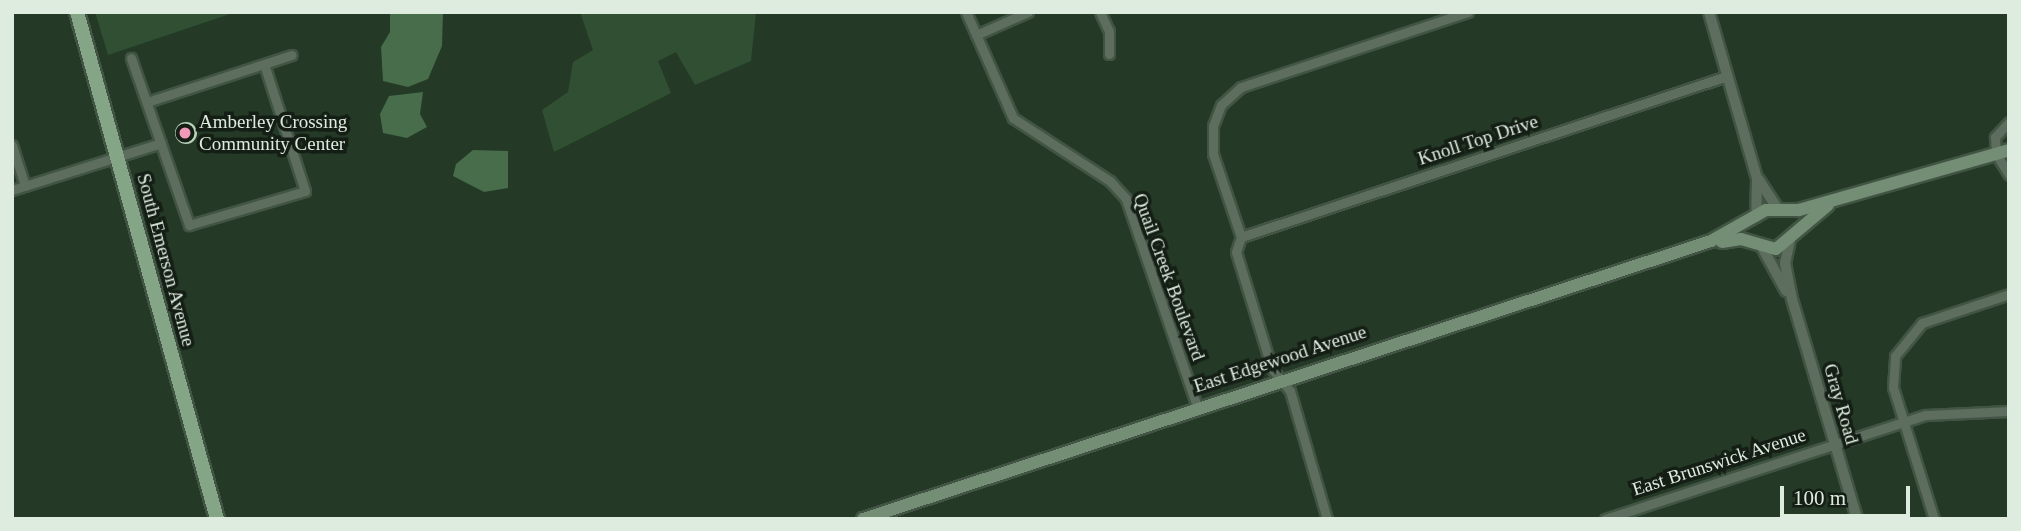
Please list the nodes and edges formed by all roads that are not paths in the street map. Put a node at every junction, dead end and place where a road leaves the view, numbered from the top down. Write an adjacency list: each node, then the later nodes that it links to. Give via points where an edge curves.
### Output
1 (77, 12): 18 (main road, South Emerson Avenue)
2 (966, 12): 7 (street, Quail Creek Boulevard)
3 (1028, 12): 7 (street)
4 (1100, 12): 8 (street, via 1109,31)
5 (1468, 12): 26 (street, via 1241,87 1215,116 1213,154)
6 (1709, 12): 12 (street)
7 (976, 35): 33 (street, Quail Creek Boulevard, via 1013,118 1110,181 1126,199)
8 (1109, 54)
9 (292, 55): 11 (street)
10 (131, 58): 13 (street)
11 (264, 64): 13 (street); 15 (street, via 305,191 190,225)
12 (1727, 76): 20 (street); 26 (street, Knoll Top Drive)
13 (147, 102): 15 (street)
14 (2009, 122): 17 (street, via 1996,132)
15 (161, 143): 18 (street)
16 (12, 145): 21 (street)
17 (2002, 152): 19 (street); 23 (main road)
18 (118, 157): 21 (street); 37 (main road, South Emerson Avenue)
19 (2009, 174)
20 (1757, 178): 24 (street); 25 (street)
21 (25, 186): 22 (street)
22 (12, 190)
23 (1839, 196): 24 (main road); 27 (main road)
24 (1779, 211): 25 (main road); 27 (main road, via 1790,221)
25 (1756, 217): 28 (main road, East Edgewood Avenue); 29 (main road, via 1752,230)
26 (1241, 237): 32 (street, via 1236,251 1272,369)
27 (1790, 240): 29 (main road, via 1776,249); 31 (street, Gray Road, via 1785,263)
28 (1711, 241): 29 (main road, East Edgewood Avenue, via 1741,239); 32 (main road, East Edgewood Avenue)
29 (1762, 247): 31 (street, Gray Road)
30 (2009, 294): 35 (street, via 1929,320 1904,339 1892,372)
31 (1792, 299): 36 (street, Gray Road)
32 (1280, 379): 33 (main road, East Edgewood Avenue); 39 (street, via 1290,391)
33 (1197, 407): 38 (main road, East Edgewood Avenue)
34 (2009, 411): 35 (street, East Brunswick Avenue, via 1941,413)
35 (1906, 422): 36 (street, East Brunswick Avenue); 42 (street)
36 (1834, 442): 40 (street, East Brunswick Avenue); 41 (street, Gray Road)
37 (217, 519)
38 (863, 519)
39 (1327, 519)
40 (1605, 519)
41 (1857, 519)
42 (1934, 519)

